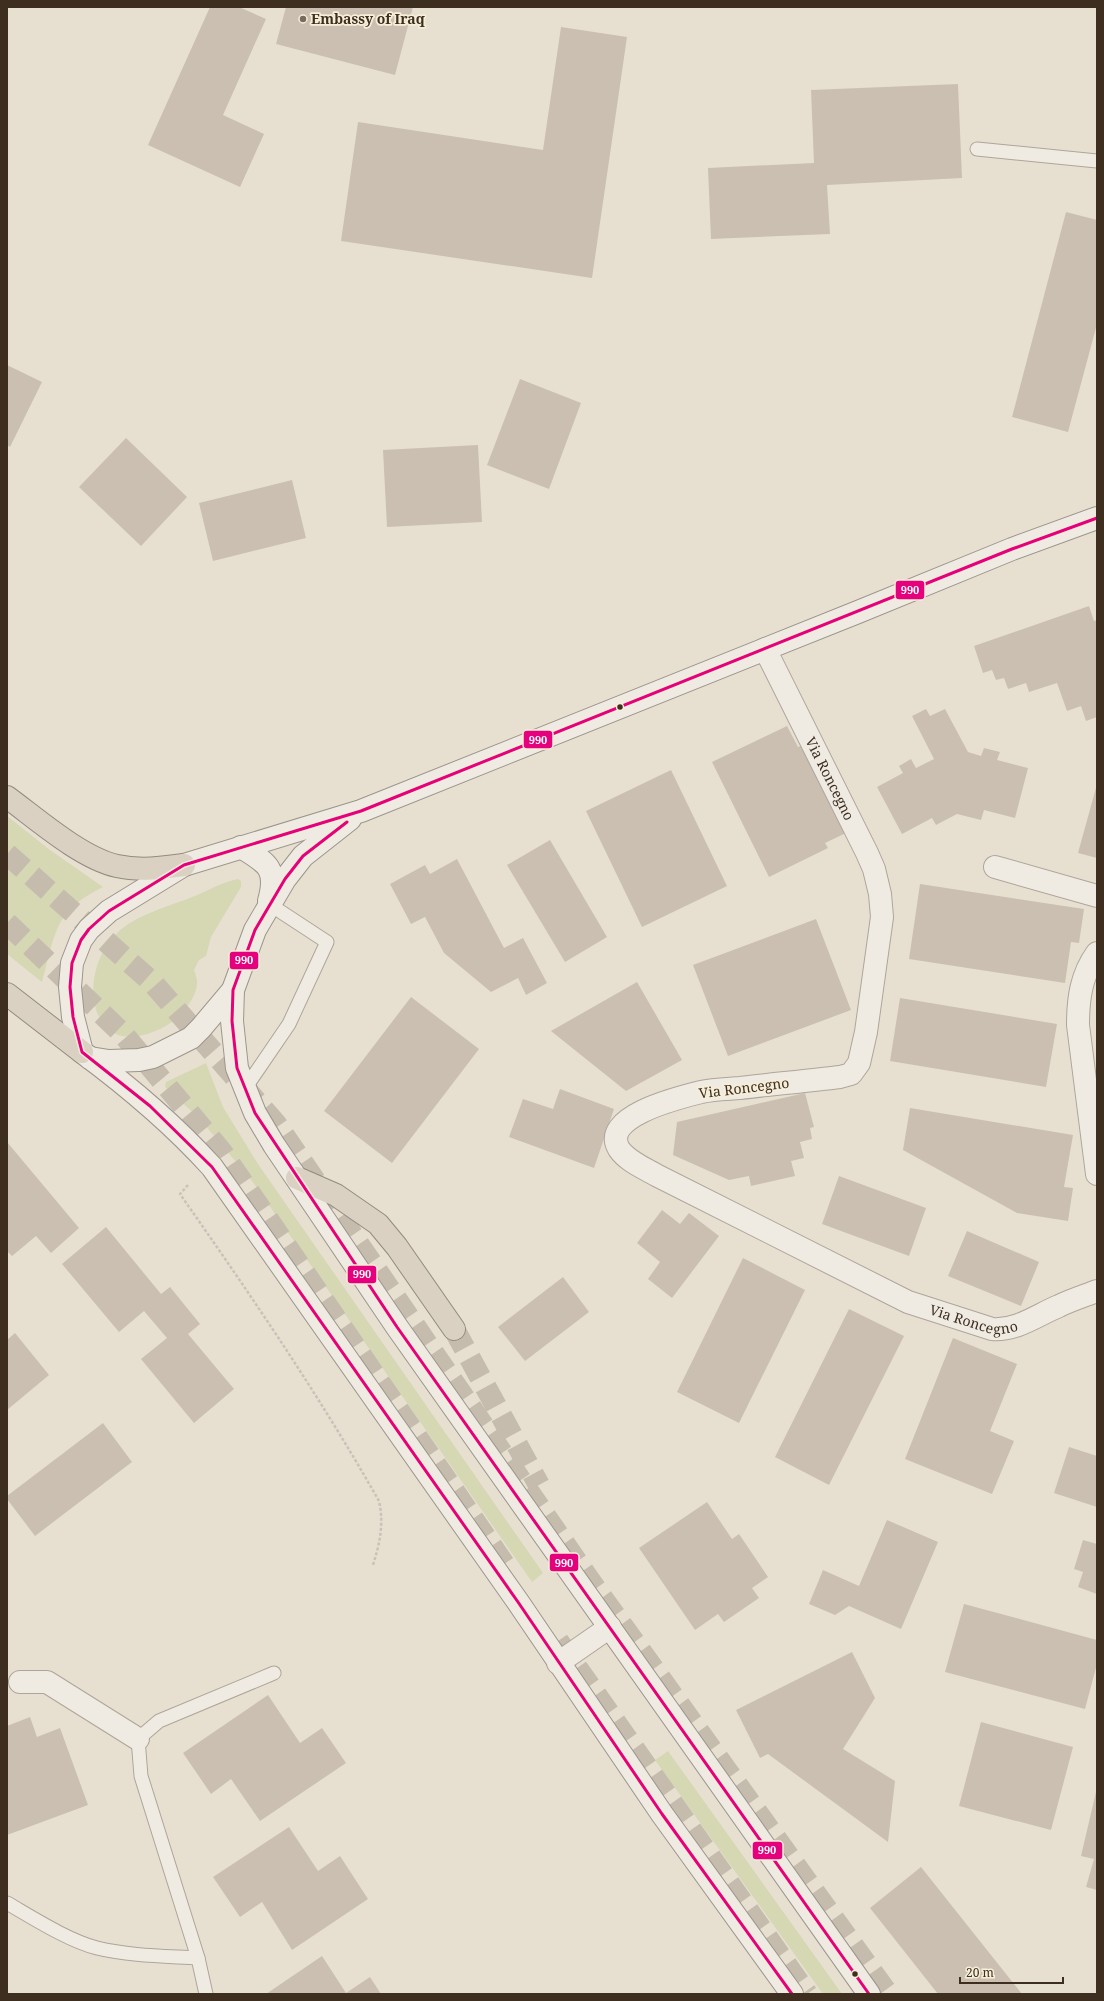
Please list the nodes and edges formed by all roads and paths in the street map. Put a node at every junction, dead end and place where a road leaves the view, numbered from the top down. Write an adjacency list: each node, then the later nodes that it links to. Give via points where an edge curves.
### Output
1 (977, 149): 2 (lane)
2 (1097, 161)
3 (1097, 518): 4 (street, via 1024,544)
4 (765, 650): 6 (street); 20 (street, Via Roncegno, via 867,853 880,894 882,917 866,1032 859,1063 851,1074 840,1078 702,1092 650,1108 630,1117 622,1125 617,1135 618,1146 631,1160 656,1175 908,1302 992,1330 1012,1328 1059,1305)
5 (7, 797): 8 (highway, via 89,856 109,864 148,869)
6 (361, 811): 7 (street); 11 (street, via 303,856)
7 (241, 847): 8 (street); 11 (street, via 267,864 273,886)
8 (184, 865): 15 (street, via 109,911 81,940 72,963 70,987 73,1017)
9 (996, 867): 10 (street)
10 (1097, 896)
11 (269, 904): 13 (street, via 255,930); 16 (lane, via 327,942 289,1024)
12 (1097, 953): 17 (street, via 1085,973 1078,1009)
13 (233, 990): 15 (street, via 190,1038 153,1057 109,1061); 16 (street, via 234,1048)
14 (7, 994): 15 (highway)
15 (85, 1055): 24 (street, via 146,1102 212,1167 510,1589)
16 (244, 1090): 18 (street, via 255,1113)
17 (1097, 1174)
18 (296, 1178): 21 (highway, via 336,1195 378,1224); 23 (street, via 397,1327)
19 (190, 1184): 22 (path, via 180,1194 302,1374 379,1501 382,1522)
20 (1097, 1291)
21 (454, 1329)
22 (373, 1565)
23 (610, 1627): 24 (street); 32 (street)
24 (558, 1663): 31 (street, via 662,1814)
25 (274, 1673): 27 (lane, via 159,1721)
26 (20, 1682): 27 (street, via 47,1682)
27 (138, 1739): 29 (lane, via 141,1776)
28 (7, 1904): 29 (lane, via 97,1948)
29 (198, 1958): 30 (lane)
30 (206, 1994)
31 (792, 1994)
32 (869, 1994)

